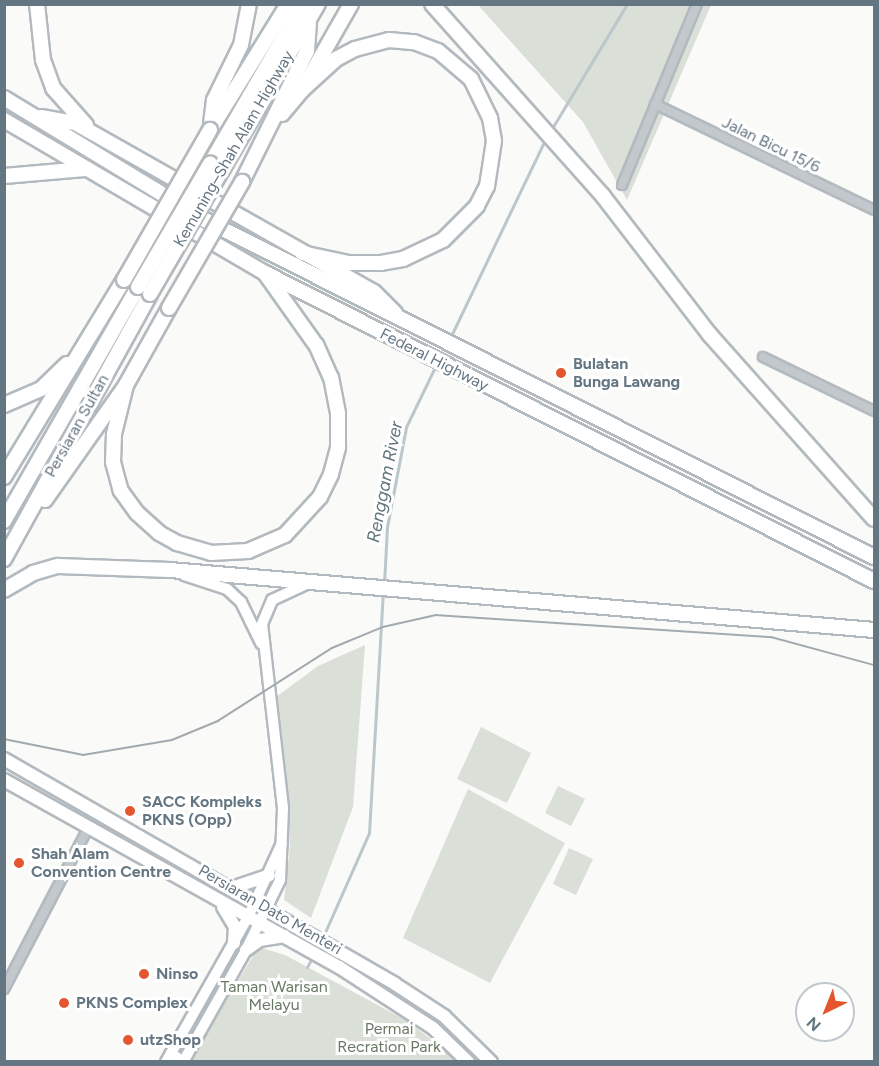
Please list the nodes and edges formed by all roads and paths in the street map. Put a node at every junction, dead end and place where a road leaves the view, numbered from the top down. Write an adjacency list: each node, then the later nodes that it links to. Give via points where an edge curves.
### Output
1 (37, 4): 17 (highway, via 43,60 53,87 81,121)
2 (249, 4): 15 (highway, via 241,45 214,100)
3 (288, 4): 15 (highway)
4 (303, 4): 18 (highway, Kemuning–Shah Alam Highway)
5 (318, 4): 9 (highway, Kemuning–Shah Alam Highway)
6 (351, 4): 10 (highway)
7 (432, 4): 33 (highway, via 566,155 710,334)
8 (697, 4): 12 (street)
9 (310, 19): 16 (highway, via 307,51); 18 (highway, Kemuning–Shah Alam Highway)
10 (302, 90): 16 (highway); 23 (highway, via 355,49 389,40 414,42 438,51 471,79 490,118 494,141 487,186 477,206 443,240 402,259 381,263 349,263)
11 (4, 98): 13 (highway, Federal Highway)
12 (655, 104): 21 (street); 22 (street, Jalan Bicu 15/6)
13 (33, 116): 17 (highway, via 75,123); 26 (highway, Federal Highway, via 206,220)
14 (4, 120): 19 (highway, Federal Highway)
15 (210, 130): 27 (highway, bridge)
16 (267, 133): 29 (highway, bridge)
17 (109, 142): 23 (highway)
18 (216, 167): 25 (highway, Kemuning–Shah Alam Highway, bridge)
19 (85, 169): 20 (highway); 24 (highway, Federal Highway)
20 (4, 176)
21 (622, 185)
22 (874, 210)
23 (302, 253): 26 (highway, via 374,292)
24 (265, 273): 29 (highway, via 316,345 331,378 338,412 338,447 331,474 320,497 285,535 248,551 211,553 177,543 137,513 121,491 113,462 114,434); 39 (highway, Federal Highway)
25 (144, 291): 34 (highway, Persiaran Sultan); 35 (highway, Persiaran Sultan)
26 (405, 323): 36 (highway, Federal Highway)
27 (86, 344): 30 (highway, via 42,388); 32 (highway)
28 (763, 357): 31 (street)
29 (126, 385): 35 (highway)
30 (4, 405)
31 (874, 411)
32 (4, 477)
33 (874, 519)
34 (4, 521)
35 (21, 528): 37 (highway, Persiaran Sultan)
36 (874, 558)
37 (4, 559)
38 (170, 570): 40 (highway); 41 (highway, via 58,566 33,573); 43 (main road, via 227,589 241,602)
39 (874, 581)
40 (309, 583): 42 (highway); 43 (main road, via 280,593 265,609)
41 (4, 590)
42 (874, 630)
43 (264, 652): 47 (main road, via 283,808)
44 (4, 759): 49 (main road, Persiaran Dato Menteri)
45 (4, 780): 46 (main road, Persiaran Dato Menteri)
46 (88, 828): 50 (main road, Persiaran Dato Menteri); 58 (street)
47 (282, 842): 48 (main road); 52 (main road, via 280,880)
48 (269, 875): 49 (main road); 51 (main road)
49 (232, 888): 51 (main road, Persiaran Dato Menteri)
50 (218, 900): 53 (main road, Persiaran Dato Menteri); 56 (main road, via 232,917)
51 (256, 903): 52 (main road, Persiaran Dato Menteri); 53 (main road)
52 (268, 910): 54 (main road); 62 (main road, Persiaran Dato Menteri, via 444,1016)
53 (248, 917): 54 (main road, Persiaran Dato Menteri); 56 (main road)
54 (261, 923): 55 (main road, Persiaran Dato Menteri); 57 (main road)
55 (291, 939): 57 (main road, via 260,940); 61 (main road, Persiaran Dato Menteri, via 433,1028)
56 (234, 944): 59 (main road)
57 (246, 950): 60 (main road)
58 (4, 989)
59 (169, 1057): 60 (main road)
60 (183, 1062)
61 (468, 1062)
62 (491, 1062)

